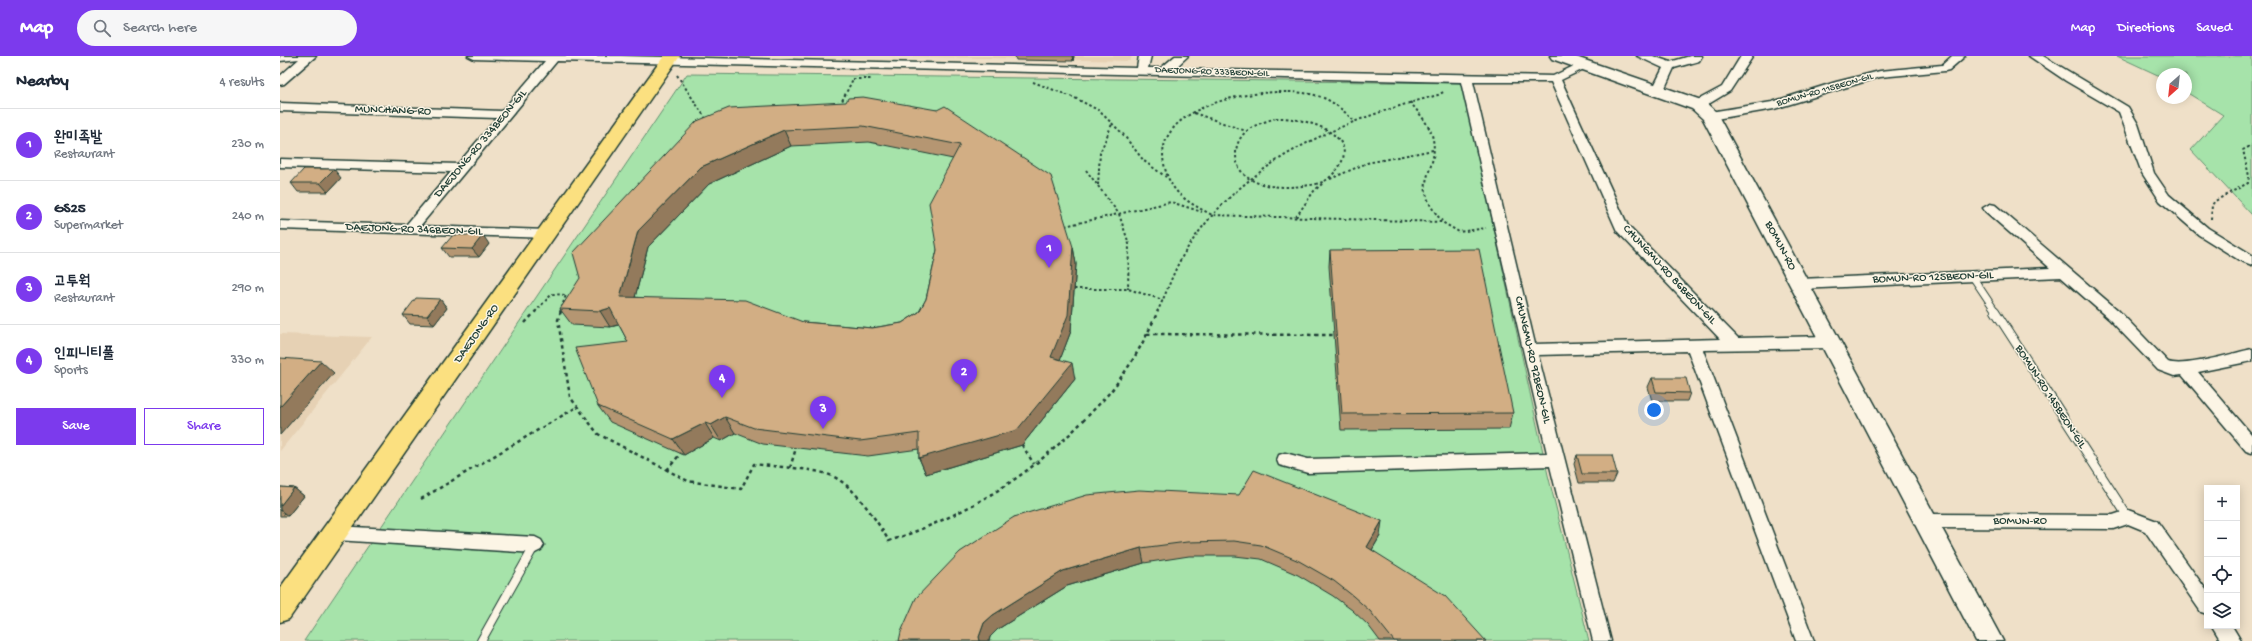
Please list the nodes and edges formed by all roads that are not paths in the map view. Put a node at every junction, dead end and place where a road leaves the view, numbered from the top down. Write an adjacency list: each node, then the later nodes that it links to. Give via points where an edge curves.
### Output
1 (300, 56): 12 (street)
2 (310, 56): 22 (street)
3 (474, 56): 13 (street)
4 (1145, 56): 18 (street)
5 (1182, 56): 19 (street)
6 (1558, 56): 16 (main road)
7 (1643, 56): 17 (street)
8 (1696, 56): 17 (street, via 1695,59 1683,64)
9 (1747, 56): 25 (street, via 1726,89)
10 (1959, 56): 25 (street, BOMUN-RO 115BEON-GIL, via 1945,68 1880,74 1774,105)
11 (2035, 56): 33 (street, via 2070,80 2124,110 2154,185 2195,227)
12 (280, 58)
13 (553, 58): 14 (street); 26 (street, DAEJONG-RO 334BEON-GIL)
14 (670, 59): 15 (street, DAEJONG-RO 333BEON-GIL); 32 (main road, DAEJONG-RO)
15 (787, 60): 18 (street, DAEJONG-RO 333BEON-GIL, via 860,65)
16 (1584, 65): 21 (street, DAEJONG-RO 333BEON-GIL); 23 (main road)
17 (1669, 66): 23 (street)
18 (1142, 70): 19 (street, DAEJONG-RO 333BEON-GIL)
19 (1165, 71): 20 (street, DAEJONG-RO 333BEON-GIL)
20 (1466, 79): 21 (street, DAEJONG-RO 333BEON-GIL); 40 (street, CHUNGMU-RO 92BEON-GIL)
21 (1555, 80): 38 (street, CHUNGMU-RO 86BEON-GIL, via 1622,228)
22 (280, 82)
23 (1658, 90): 25 (main road)
24 (280, 107): 26 (street, MUNCHANG-RO)
25 (1704, 110): 36 (main road, BOMUN-RO)
26 (506, 115): 28 (street, DAEJONG-RO 334BEON-GIL)
27 (280, 163): 28 (street)
28 (461, 168): 31 (street, DAEJONG-RO 334BEON-GIL)
29 (1990, 208): 34 (street)
30 (280, 225): 31 (street, DAEJONG-RO 346BEON-GIL)
31 (409, 230): 32 (street, DAEJONG-RO 346BEON-GIL)
32 (548, 235): 48 (main road, DAEJONG-RO)
33 (2252, 260)
34 (2065, 272): 35 (street, BOMUN-RO 125BEON-GIL); 42 (street, via 2114,315 2163,366 2174,370)
35 (1972, 276): 36 (street, BOMUN-RO 125BEON-GIL); 46 (lane, BOMUN-RO 145BEON-GIL)
36 (1800, 284): 37 (main road, BOMUN-RO)
37 (1830, 342): 38 (street); 47 (main road, BOMUN-RO)
38 (1733, 343): 39 (street, CHUNGMU-RO 86BEON-GIL)
39 (1694, 347): 40 (street, CHUNGMU-RO 86BEON-GIL); 55 (street)
40 (1529, 350): 44 (street, CHUNGMU-RO 92BEON-GIL)
41 (2252, 355): 42 (street)
42 (2186, 369): 43 (street)
43 (2250, 441)
44 (1556, 459): 45 (street, via 1308,466); 54 (street, CHUNGMU-RO 92BEON-GIL)
45 (1285, 460)
46 (2120, 520): 47 (street, BOMUN-RO); 50 (street, via 2151,526)
47 (1927, 522): 56 (main road, BOMUN-RO)
48 (336, 533): 49 (street); 51 (main road, DAEJONG-RO)
49 (535, 545): 53 (lane)
50 (2204, 602)
51 (280, 610)
52 (2223, 629): 57 (street)
53 (482, 641)
54 (1602, 641)
55 (1805, 641)
56 (1990, 641)
57 (2232, 641)

